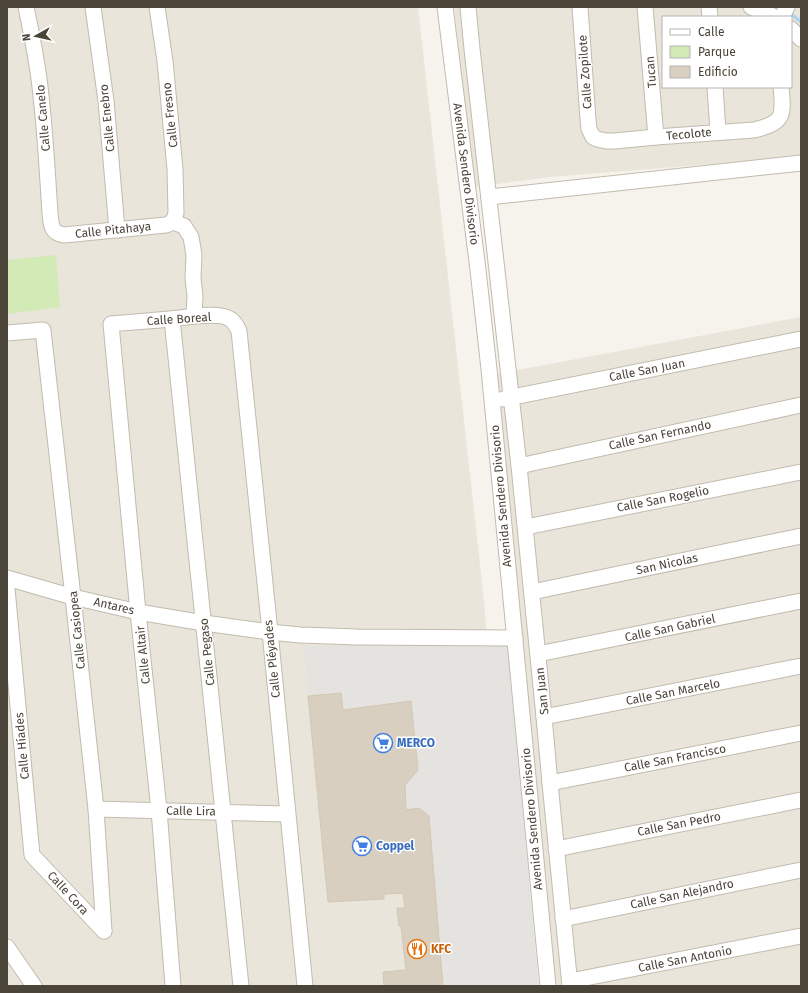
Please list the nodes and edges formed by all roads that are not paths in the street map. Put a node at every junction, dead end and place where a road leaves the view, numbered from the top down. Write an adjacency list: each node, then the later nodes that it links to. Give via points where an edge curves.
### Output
1 (26, 7): 20 (street, Calle Canelo, via 39,78 51,224)
2 (93, 7): 21 (street, Calle Enebro, via 106,101)
3 (157, 7): 19 (street, Calle Fresno, via 175,169 176,213)
4 (445, 7): 29 (street, Avenida Sendero Divisorio)
5 (468, 7): 18 (street, Avenida Sendero Divisorio)
6 (580, 7): 15 (street, Calle Zopilote, via 588,119)
7 (645, 7): 16 (street, Tucan)
8 (751, 7): 9 (street, via 770,14)
9 (782, 13)
10 (792, 30): 11 (street)
11 (801, 39)
12 (715, 88): 14 (street)
13 (781, 88): 14 (street, Tecolote, via 781,114 772,125 754,130)
14 (718, 132): 16 (street, Tecolote)
15 (593, 137): 16 (street, Tecolote, via 615,141)
16 (656, 137)
17 (801, 163): 18 (street)
18 (489, 197): 28 (street, Avenida Sendero Divisorio)
19 (173, 222): 21 (street, Calle Pitahaya); 22 (street, via 184,226 192,237)
20 (54, 230): 21 (street, Calle Pitahaya, via 64,235)
21 (117, 230)
22 (194, 316): 23 (street, Calle Boreal); 25 (street, Calle Boreal, via 223,316 235,323)
23 (172, 319): 24 (street, Calle Boreal); 41 (street, Calle Pegaso)
24 (112, 324): 40 (street, Calle Altair)
25 (239, 331): 42 (street, Calle Pléyades)
26 (7, 333): 38 (street, Calle Casiopea, via 43,330)
27 (801, 339): 28 (street, Calle San Juan)
28 (512, 397): 29 (street, Calle San Juan); 31 (street, San Juan)
29 (492, 401): 43 (street, Avenida Sendero Divisorio)
30 (801, 405): 31 (street, Calle San Fernando)
31 (519, 466): 33 (street, San Juan)
32 (801, 472): 33 (street, Calle San Rogelio)
33 (526, 527): 37 (street, San Juan)
34 (801, 536): 37 (street, San Nicolas)
35 (7, 578): 38 (street, Antares)
36 (7, 589): 55 (street, Calle Híades)
37 (532, 592): 44 (street, San Juan)
38 (73, 597): 40 (street, Antares); 50 (street, Calle Casiopea)
39 (801, 601): 44 (street, Calle San Gabriel)
40 (138, 612): 41 (street, Antares); 51 (street, Calle Altair)
41 (204, 623): 42 (street, Antares); 52 (street, Calle Pegaso)
42 (270, 632): 43 (street, Antares, via 357,637); 53 (street, Calle Pléyades)
43 (515, 638): 66 (street, Avenida Sendero Divisorio)
44 (538, 654): 46 (street, San Juan)
45 (801, 666): 46 (street, Calle San Marcelo)
46 (544, 717): 48 (street, San Juan)
47 (801, 733): 48 (street, Calle San Francisco)
48 (550, 783): 54 (street, San Juan)
49 (801, 800): 54 (street, Calle San Pedro)
50 (96, 808): 51 (street, Calle Lira); 58 (street, Calle Casiopea)
51 (159, 810): 52 (street, Calle Lira); 63 (street, Calle Altair)
52 (224, 812): 53 (street, Calle Lira); 64 (street, Calle Pegaso)
53 (287, 814): 65 (street, Calle Pléyades)
54 (556, 849): 57 (street, San Juan)
55 (32, 855): 58 (street, Calle Cora)
56 (801, 870): 57 (street, Calle San Alejandro)
57 (563, 919): 61 (street, San Juan)
58 (104, 931)
59 (801, 936): 61 (street, Calle San Antonio)
60 (7, 947): 62 (street)
61 (570, 984)
62 (31, 985)
63 (173, 986)
64 (241, 986)
65 (305, 986)
66 (548, 986)

